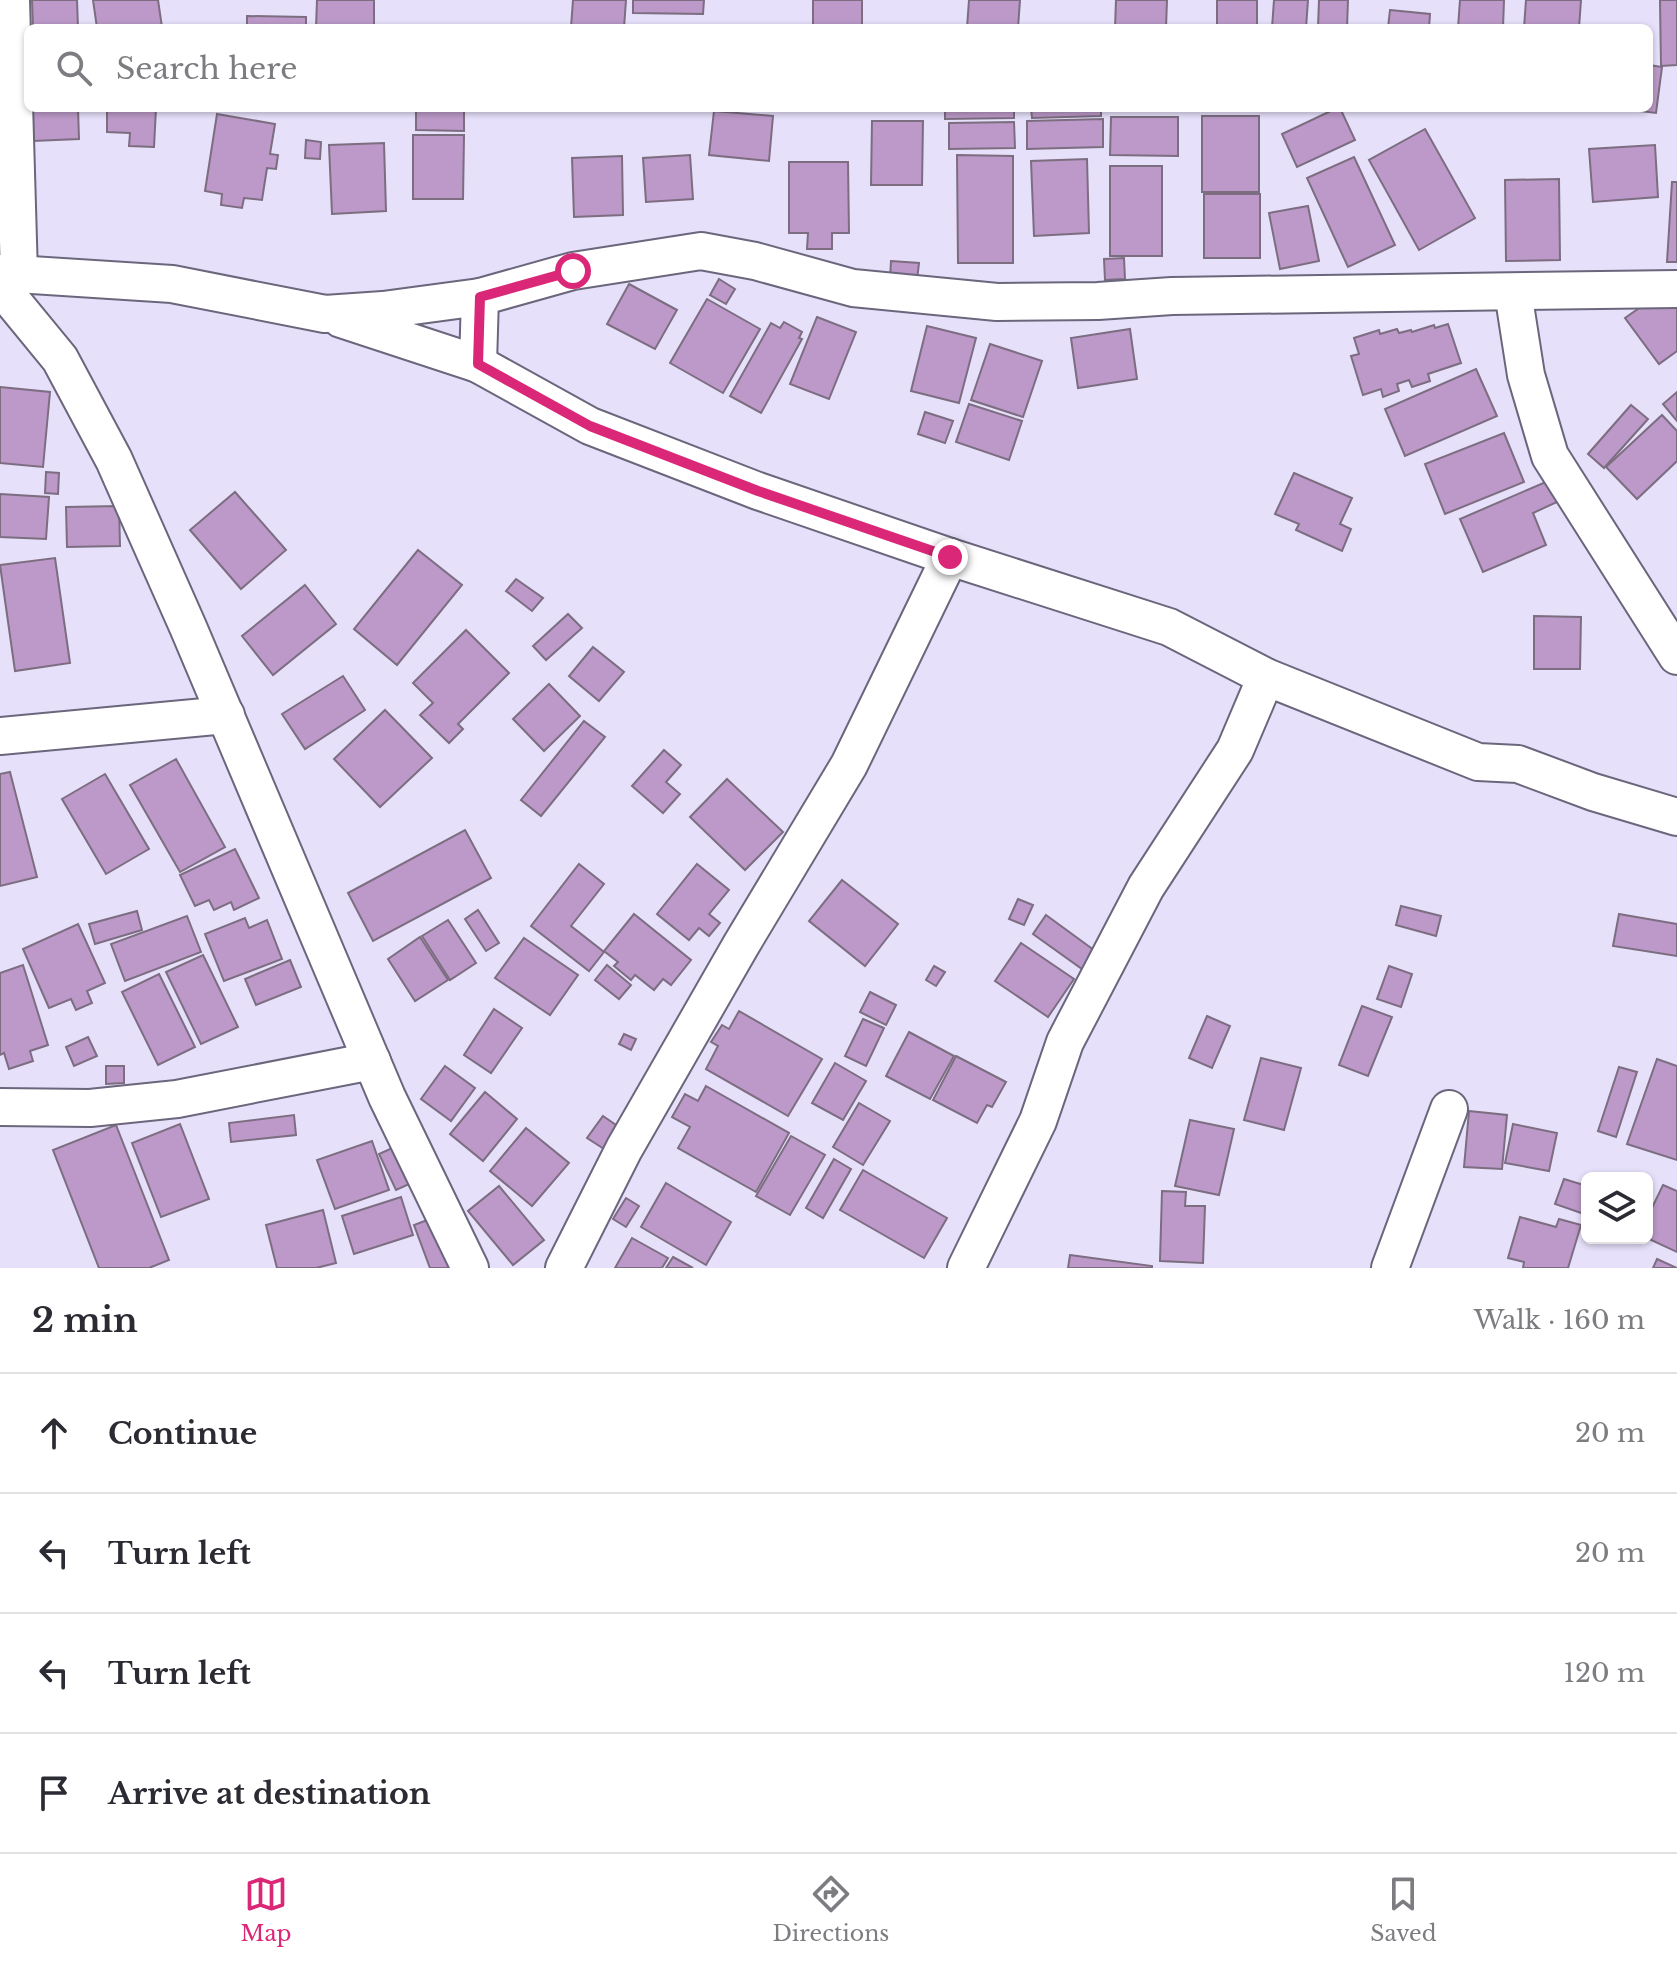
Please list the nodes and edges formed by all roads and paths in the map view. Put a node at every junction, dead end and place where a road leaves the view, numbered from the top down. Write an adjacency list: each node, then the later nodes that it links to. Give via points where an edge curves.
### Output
1 (11, 0): 2 (street)
2 (6, 278): 6 (street, via 172,284); 11 (street, via 60,359 114,460)
3 (1677, 289): 4 (street)
4 (1513, 292): 5 (street, via 997,302 853,288 701,251 573,271); 9 (street, via 1526,375 1550,456)
5 (480, 297): 6 (street); 7 (street)
6 (325, 314): 7 (street)
7 (478, 364): 8 (street, via 590,426)
8 (950, 557): 10 (street, via 1169,627); 19 (street, via 849,765 624,1149)
9 (1677, 656)
10 (1266, 677): 13 (street, via 1478,762 1518,764); 20 (street, via 1235,750 1146,887 1065,1042 1038,1121)
11 (226, 715): 12 (street); 14 (street)
12 (0, 736)
13 (1677, 817)
14 (372, 1061): 15 (street, via 177,1099 90,1108); 18 (street)
15 (0, 1107)
16 (1449, 1109): 17 (street)
17 (1393, 1267)
18 (470, 1268)
19 (564, 1268)
20 (966, 1268)

